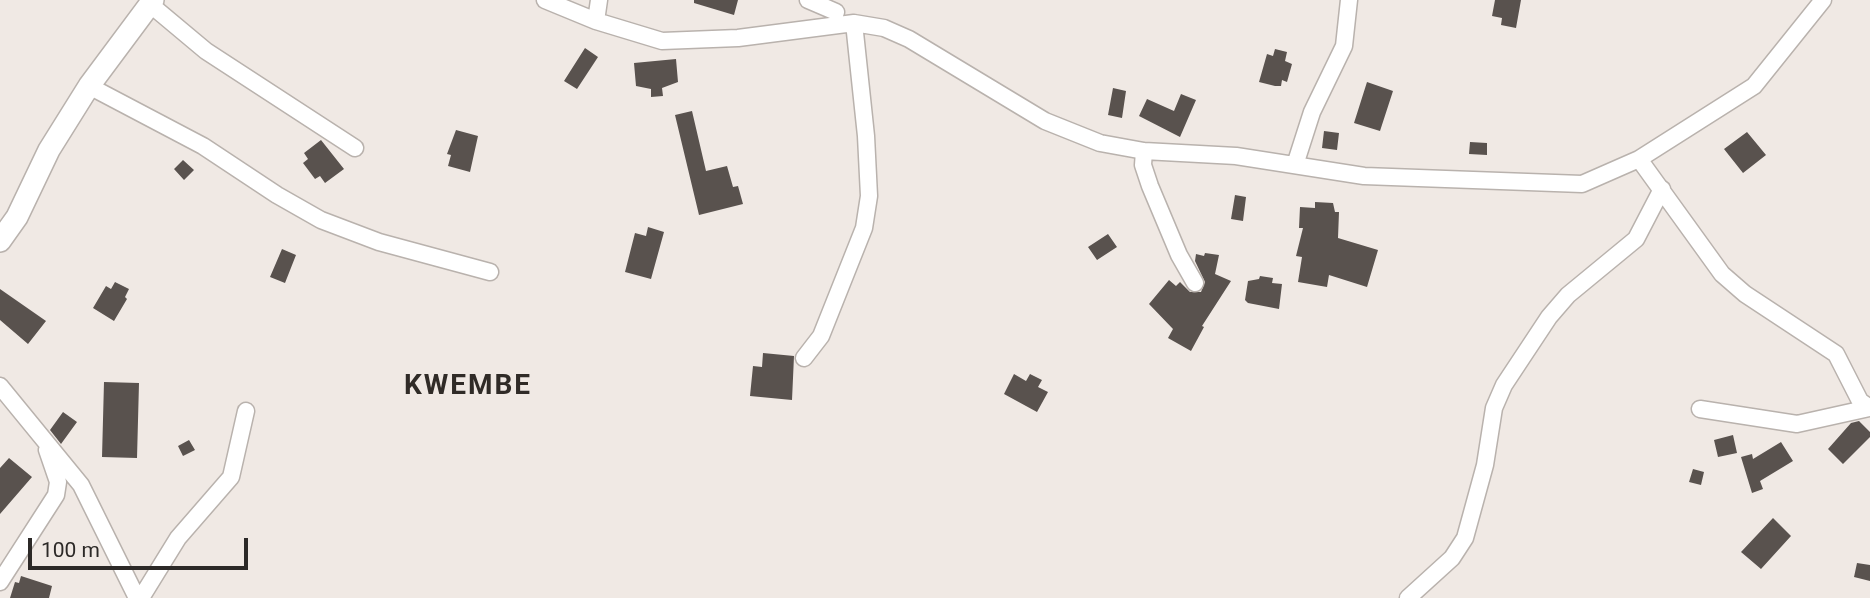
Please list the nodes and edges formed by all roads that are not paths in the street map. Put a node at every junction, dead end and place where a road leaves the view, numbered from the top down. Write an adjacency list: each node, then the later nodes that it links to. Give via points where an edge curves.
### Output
1 (545, 0): 8 (street)
2 (599, 0): 8 (street)
3 (808, 0): 7 (street)
4 (1349, 0): 14 (street, via 1344,46 1312,112)
5 (1823, 0): 13 (street, via 1754,86)
6 (152, 3): 10 (street); 11 (street, via 206,51)
7 (836, 13): 8 (street, via 738,38 662,40); 9 (street)
8 (596, 21)
9 (854, 23): 12 (street, via 884,28 909,39 1045,121 1100,144); 19 (street, via 869,196 864,228 821,336)
10 (89, 86): 16 (street, via 49,149); 17 (street, via 203,146 321,220 379,242)
11 (355, 148)
12 (1143, 151): 14 (street, via 1236,156); 18 (street, via 1150,186)
13 (1639, 159): 14 (street, via 1582,184 1364,176); 15 (street)
14 (1295, 165)
15 (1662, 189): 21 (street, via 1722,275 1830,349 1860,401); 27 (street, via 1636,239 1568,295 1504,385 1494,408 1485,465 1465,538 1452,558)
16 (0, 242)
17 (490, 272)
18 (1195, 283)
19 (804, 358)
20 (0, 386): 24 (street)
21 (1870, 408): 22 (street, via 1797,424)
22 (1700, 409)
23 (246, 411): 26 (street, via 231,477 178,538)
24 (46, 443): 25 (street, via 58,482 57,495); 26 (street, via 81,485)
25 (0, 582)
26 (139, 598)
27 (1408, 598)

